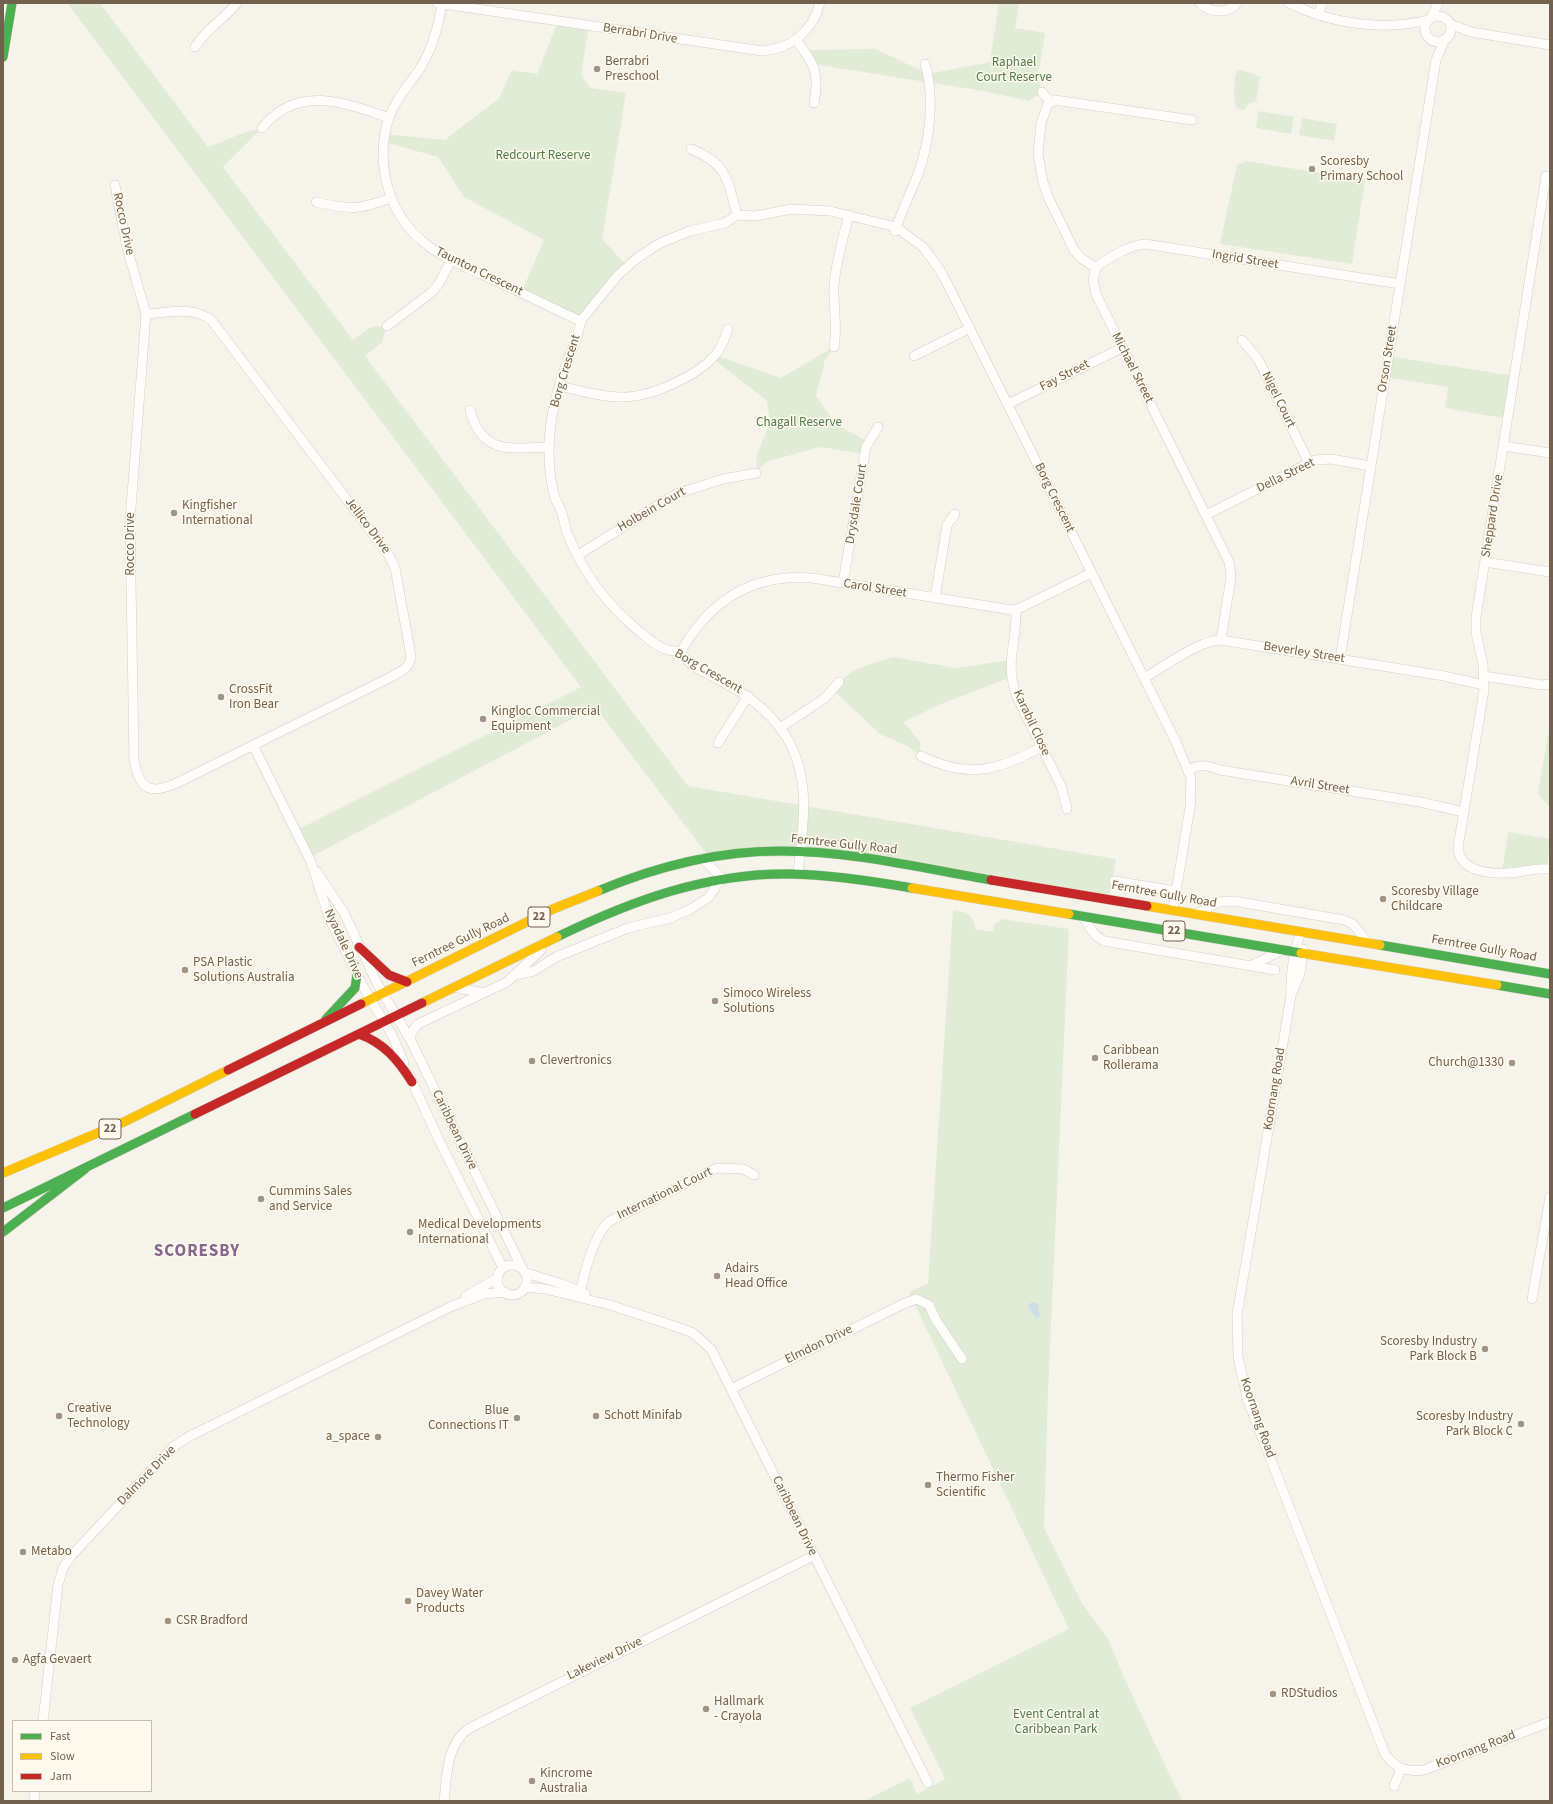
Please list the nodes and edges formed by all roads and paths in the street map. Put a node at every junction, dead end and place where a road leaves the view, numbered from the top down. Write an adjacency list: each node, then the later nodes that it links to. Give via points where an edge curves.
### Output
1 (12, 3): 21 (main road)
2 (237, 3): 20 (street, via 200,38)
3 (440, 3): 18 (street, Berrabri Drive, via 749,50 774,50); 27 (street, Taunton Crescent, via 438,26 429,51 398,98)
4 (820, 3): 18 (street, Berrabri Drive, via 812,23)
5 (1200, 3): 6 (street, via 1207,8 1227,11)
6 (1237, 3)
7 (1289, 3): 11 (street)
8 (1322, 3): 11 (street)
9 (1438, 3): 12 (street)
10 (1442, 3): 13 (street)
11 (1318, 15): 14 (street, via 1354,23)
12 (1430, 19): 13 (street, via 1438,16); 14 (street); 16 (street, via 1425,26)
13 (1448, 22): 15 (street); 17 (street, via 1450,29)
14 (1407, 25): 16 (street)
15 (1471, 32): 17 (street); 19 (street)
16 (1429, 36): 17 (street, via 1438,41); 22 (street, Orson Street)
17 (1446, 38): 22 (street, Orson Street)
18 (796, 40): 26 (street, via 815,68 817,84)
19 (1550, 45)
20 (195, 47)
21 (3, 57)
22 (1436, 60): 40 (street, Orson Street)
23 (925, 64): 37 (street, via 930,84 924,152 918,175)
24 (1042, 92): 25 (street)
25 (1050, 102): 28 (street, via 1063,100); 39 (street, via 1042,116 1038,145 1043,182 1074,250)
26 (814, 103)
27 (389, 118): 29 (street, via 344,103 311,101 278,111); 33 (street, Taunton Crescent, via 383,156)
28 (1192, 120)
29 (262, 128)
30 (691, 149): 35 (street, via 708,156 718,164 729,185)
31 (1550, 176): 54 (street, Sheppard Drive, via 1546,176)
32 (115, 185): 41 (street, Rocco Drive, via 130,258)
33 (391, 198): 34 (street, via 356,209); 38 (street, Taunton Crescent, via 414,234)
34 (316, 202)
35 (737, 215): 36 (street, Borg Crescent, via 752,217 782,210 801,209); 42 (street, Borg Crescent, via 725,223 679,235 645,253 618,275)
36 (849, 215): 37 (street, Borg Crescent, via 862,219 876,229); 47 (street, via 836,271)
37 (895, 230): 44 (street, Borg Crescent, via 929,256 944,277)
38 (451, 260): 42 (street, Taunton Crescent); 43 (street, via 432,292)
39 (1096, 268): 40 (street, Ingrid Street, via 1106,260 1145,244); 48 (street, Michael Street, via 1092,280 1093,288)
40 (1400, 284): 58 (street, Orson Street)
41 (146, 314): 79 (street, Rocco Drive, via 130,526 136,772 138,779 146,787 166,788); 79 (street, Jellico Drive, via 192,311 204,314 212,321 388,553 394,568 411,650 411,663)
42 (580, 321): 50 (street, Borg Crescent, via 577,339)
43 (387, 326)
44 (970, 328): 49 (street); 51 (street, Borg Crescent)
45 (728, 329): 50 (street, via 722,346 709,361 688,376 649,393 612,397)
46 (1242, 340): 57 (street, Nigel Court, via 1258,359)
47 (834, 347)
48 (1122, 348): 51 (street, Fay Street); 61 (street, Michael Street)
49 (914, 356)
50 (559, 386): 55 (street, Borg Crescent, via 552,419)
51 (1008, 404): 65 (street, Borg Crescent)
52 (470, 410): 55 (street, via 480,435 495,445 511,448)
53 (878, 427): 66 (street, Drysdale Court, via 866,447)
54 (1504, 446): 56 (street); 63 (street, Sheppard Drive)
55 (550, 448): 62 (street, Borg Crescent, via 554,493)
56 (1550, 453)
57 (1309, 463): 58 (street, Della Street, via 1327,459); 61 (street, Della Street)
58 (1370, 466): 71 (street, Orson Street)
59 (756, 473): 62 (street, Holbein Court, via 717,480 676,494)
60 (955, 514): 67 (street, via 947,525)
61 (1206, 515): 69 (street, Michael Street, via 1231,569)
62 (578, 555): 70 (street, Borg Crescent, via 598,588 628,621 660,647)
63 (1485, 562): 64 (street); 73 (street, Sheppard Drive, via 1476,626)
64 (1550, 572)
65 (1091, 573): 68 (street); 72 (street, Borg Crescent)
66 (843, 583): 67 (street, Carol Street); 70 (street, Carol Street, via 794,578 752,585 713,609 699,623)
67 (935, 598): 68 (street, Carol Street)
68 (1016, 609): 80 (street, Karabil Close, via 1010,660 1011,676)
69 (1221, 640): 71 (street, Beverley Street); 72 (street, Beverley Street, via 1211,641)
70 (680, 653): 76 (street, Borg Crescent, via 694,666)
71 (1340, 659): 73 (street, Beverley Street)
72 (1143, 675): 82 (street, Borg Crescent)
73 (1484, 680): 75 (street, Beverley Street); 84 (street, Sheppard Drive)
74 (839, 682): 77 (street, via 825,698)
75 (1550, 684)
76 (748, 696): 77 (street, Borg Crescent); 78 (street)
77 (780, 728): 85 (street, Borg Crescent, via 797,759 804,783 805,810)
78 (718, 743)
79 (253, 745): 87 (street, Nyadale Drive)
80 (1041, 747): 81 (street, via 1001,766 982,770 941,765); 83 (street, Karabil Close, via 1063,791)
81 (921, 756)
82 (1191, 771): 84 (street, Avril Street, via 1220,770); 92 (street, Borg Crescent, via 1190,807)
83 (1067, 809)
84 (1465, 809): 88 (street, Sheppard Drive, via 1458,847 1461,859 1471,868 1503,873 1536,868)
85 (800, 852): 86 (main road, Ferntree Gully Road / 22, via 757,852); 89 (street, Borg Crescent); 93 (main road, Ferntree Gully Road / 22, via 875,860)
86 (702, 858): 90 (street); 110 (main road, Ferntree Gully Road / 22, via 650,871 587,894)
87 (311, 862): 99 (street, Nyadale Drive, via 344,913); 108 (street, Nyadale Drive, via 330,920)
88 (1550, 869)
89 (798, 873): 90 (main road, 22); 95 (main road, 22, via 860,879)
90 (722, 878): 97 (main road, 22, via 651,895); 109 (street, via 708,898 689,910 670,918 628,928 556,957 534,971)
91 (1114, 881): 92 (street)
92 (1176, 891): 93 (street, Borg Crescent)
93 (1173, 910): 94 (main road, Ferntree Gully Road / 22)
94 (1196, 914): 96 (main road, Ferntree Gully Road / 22); 98 (street, via 1219,902 1233,901 1344,920 1353,924)
95 (1082, 916): 100 (main road, 22); 105 (street, via 1094,935 1104,941)
96 (1301, 932): 98 (main road, Ferntree Gully Road / 22); 101 (street, Koornang Road); 102 (street, Koornang Road)
97 (558, 935): 109 (street); 111 (main road, 22)
98 (1368, 943): 104 (main road, Ferntree Gully Road / 22)
99 (359, 947): 110 (main road, via 389,975); 113 (street, Nyadale Drive)
100 (1283, 950): 101 (main road, 22); 105 (street)
101 (1294, 952): 102 (main road, 22); 115 (street, Koornang Road, via 1290,973)
102 (1304, 954): 114 (main road, 22); 115 (street, Koornang Road, via 1300,974)
103 (1548, 964): 104 (main road)
104 (1499, 965): 107 (main road, Ferntree Gully Road / 22)
105 (1250, 966): 106 (street)
106 (1275, 970)
107 (1550, 974)
108 (357, 975): 116 (street, Nyadale Drive); 119 (main road, via 355,988)
109 (514, 975): 112 (street, via 507,982)
110 (407, 982): 113 (main road, Ferntree Gully Road / 22)
111 (452, 987): 112 (street); 117 (main road, 22)
112 (484, 993): 121 (street, via 418,1024 411,1032)
113 (383, 994): 116 (main road, Ferntree Gully Road / 22); 117 (street, Caribbean Drive)
114 (1550, 994)
115 (1290, 996): 143 (street, Koornang Road, via 1239,1304 1239,1367 1251,1409 1385,1754)
116 (370, 1001): 118 (street, Nyadale Drive); 119 (main road, Ferntree Gully Road / 22)
117 (396, 1015): 118 (main road, 22); 121 (street, Caribbean Drive)
118 (383, 1022): 120 (main road, 22); 122 (street, Caribbean Drive, via 392,1035)
119 (319, 1027): 124 (main road, Ferntree Gully Road / 22, via 126,1121)
120 (359, 1034): 122 (main road, via 384,1045 398,1059); 123 (main road, 22)
121 (411, 1041): 131 (street, Caribbean Drive)
122 (412, 1082): 130 (street, Caribbean Drive)
123 (85, 1169): 127 (main road, 22); 129 (main road)
124 (3, 1173)
125 (754, 1175): 135 (street, International Court, via 744,1169 717,1168 614,1218 600,1232)
126 (1550, 1197): 128 (street)
127 (3, 1208)
128 (1548, 1220): 136 (street)
129 (3, 1232)
130 (503, 1268): 131 (street, via 513,1265); 132 (street)
131 (524, 1271): 133 (street, via 527,1282); 135 (street, Caribbean Drive, via 562,1284)
132 (498, 1278): 134 (street, via 499,1286); 137 (street, Dalmore Drive)
133 (525, 1287): 134 (street, via 519,1293); 135 (street, Caribbean Drive)
134 (505, 1292): 137 (street, Dalmore Drive, via 484,1294)
135 (579, 1295): 139 (street, Caribbean Drive, via 693,1332 711,1349)
136 (1532, 1299)
137 (452, 1306): 141 (street, Dalmore Drive, via 188,1437 166,1453 63,1568 58,1585)
138 (962, 1359): 139 (street, Elmdon Drive, via 929,1305 916,1299)
139 (731, 1389): 140 (street, Caribbean Drive)
140 (813, 1556): 144 (street, Caribbean Drive); 146 (street, Lakeview Drive, via 468,1729 458,1738 451,1752)
141 (43, 1720)
142 (1550, 1722): 143 (street, Koornang Road, via 1424,1770)
143 (1401, 1769): 145 (street)
144 (928, 1783)
145 (1394, 1786)
146 (444, 1801)

